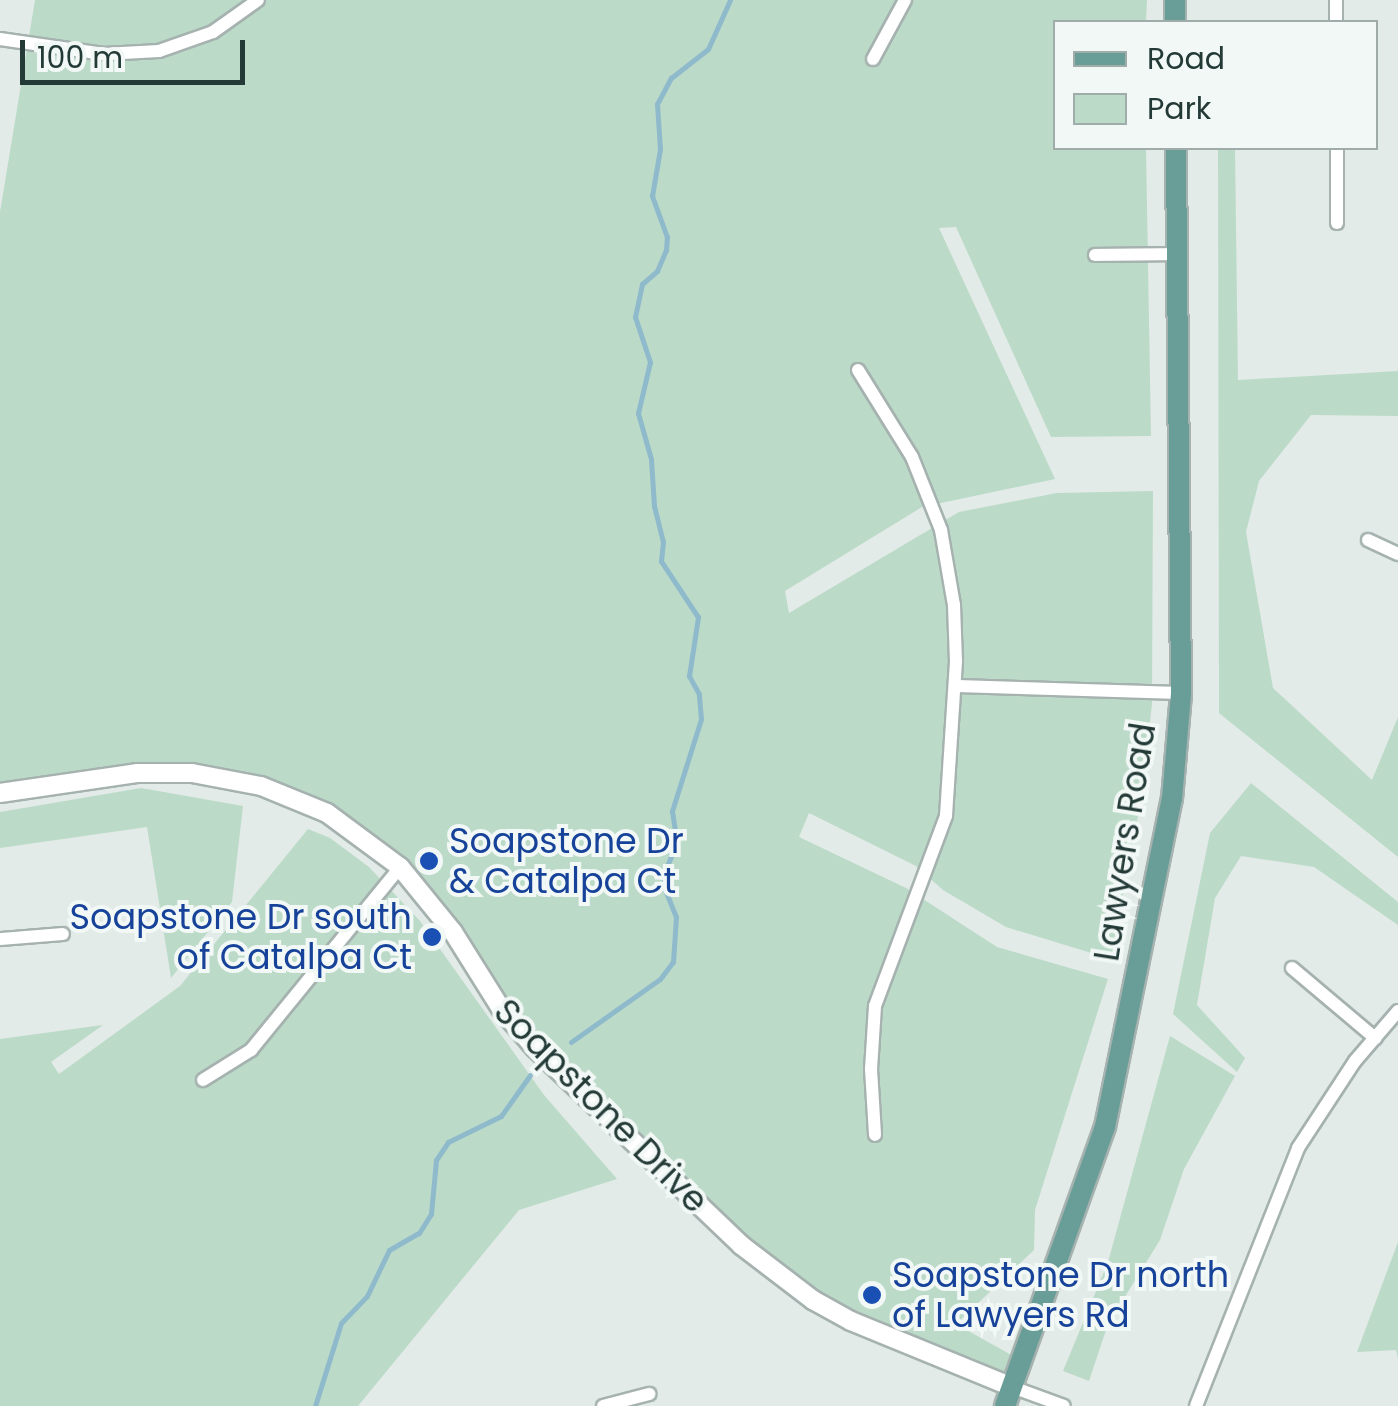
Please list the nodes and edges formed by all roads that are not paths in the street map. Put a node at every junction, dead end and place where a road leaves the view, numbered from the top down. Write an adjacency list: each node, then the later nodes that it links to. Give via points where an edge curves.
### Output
1 (258, 0): 3 (street, via 213,32 159,52 104,54)
2 (904, 0): 4 (street)
3 (0, 39)
4 (873, 59)
5 (1176, 150): 8 (main road, Lawyers Road)
6 (1337, 150): 7 (street)
7 (1338, 223)
8 (1178, 254): 9 (street); 14 (main road, Lawyers Road)
9 (1095, 255)
10 (858, 370): 13 (street, via 912,457 940,530 954,605)
11 (1368, 540): 12 (street)
12 (1398, 554)
13 (954, 686): 14 (street); 23 (street, via 946,816 875,1006)
14 (1180, 693): 25 (main road, Lawyers Road, via 1172,799 1105,1127)
15 (0, 793): 16 (street, Soapstone Drive, via 137,772 223,776 327,814)
16 (400, 867): 22 (street, via 251,1050); 25 (street, Soapstone Drive, via 535,1048 741,1245 812,1300)
17 (63, 934): 18 (street)
18 (0, 939)
19 (1292, 968): 21 (street)
20 (1398, 1010): 21 (street)
21 (1375, 1038): 28 (street, via 1318,1114 1285,1173)
22 (203, 1080)
23 (875, 1135)
24 (648, 1394): 26 (street)
25 (1008, 1396): 27 (street, Soapstone Drive)
26 (603, 1406)
27 (1064, 1406)
28 (1196, 1406)

